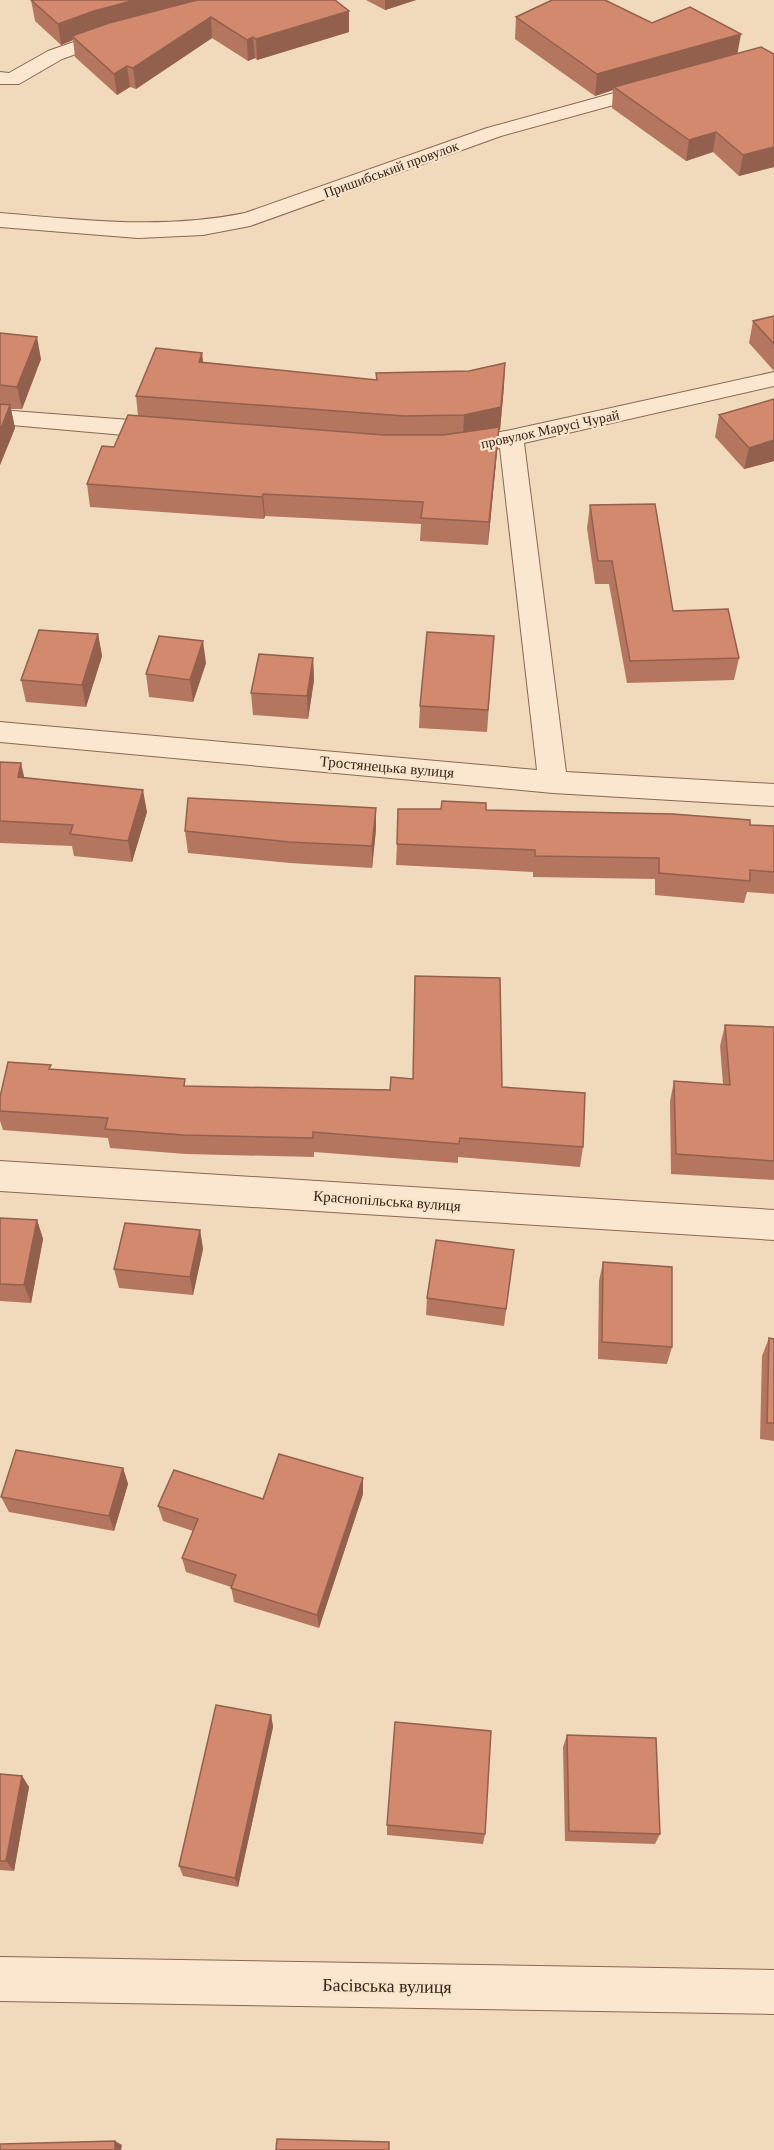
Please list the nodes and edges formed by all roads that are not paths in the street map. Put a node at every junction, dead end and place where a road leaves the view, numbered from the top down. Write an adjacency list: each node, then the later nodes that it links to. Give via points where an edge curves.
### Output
1 (137, 28): 2 (street, via 55,55)
2 (6, 79): 4 (street)
3 (671, 83): 5 (street, Пришибський провулок, via 494,132 250,219 203,228 138,231)
4 (0, 99)
5 (0, 220)
6 (774, 378): 9 (street, провулок Марусі Чурай)
7 (0, 417): 8 (street)
8 (197, 434)
9 (511, 438): 10 (street, провулок Марусі Чурай, via 463,448); 12 (street)
10 (428, 449)
11 (0, 732): 12 (street, Тростянецька вулиця)
12 (553, 782): 13 (street, Тростянецька вулиця)
13 (774, 795)
14 (0, 1176): 15 (street, Краснопільська вулиця)
15 (774, 1225)
16 (0, 1979): 17 (street, Басівська вулиця)
17 (774, 1992)

